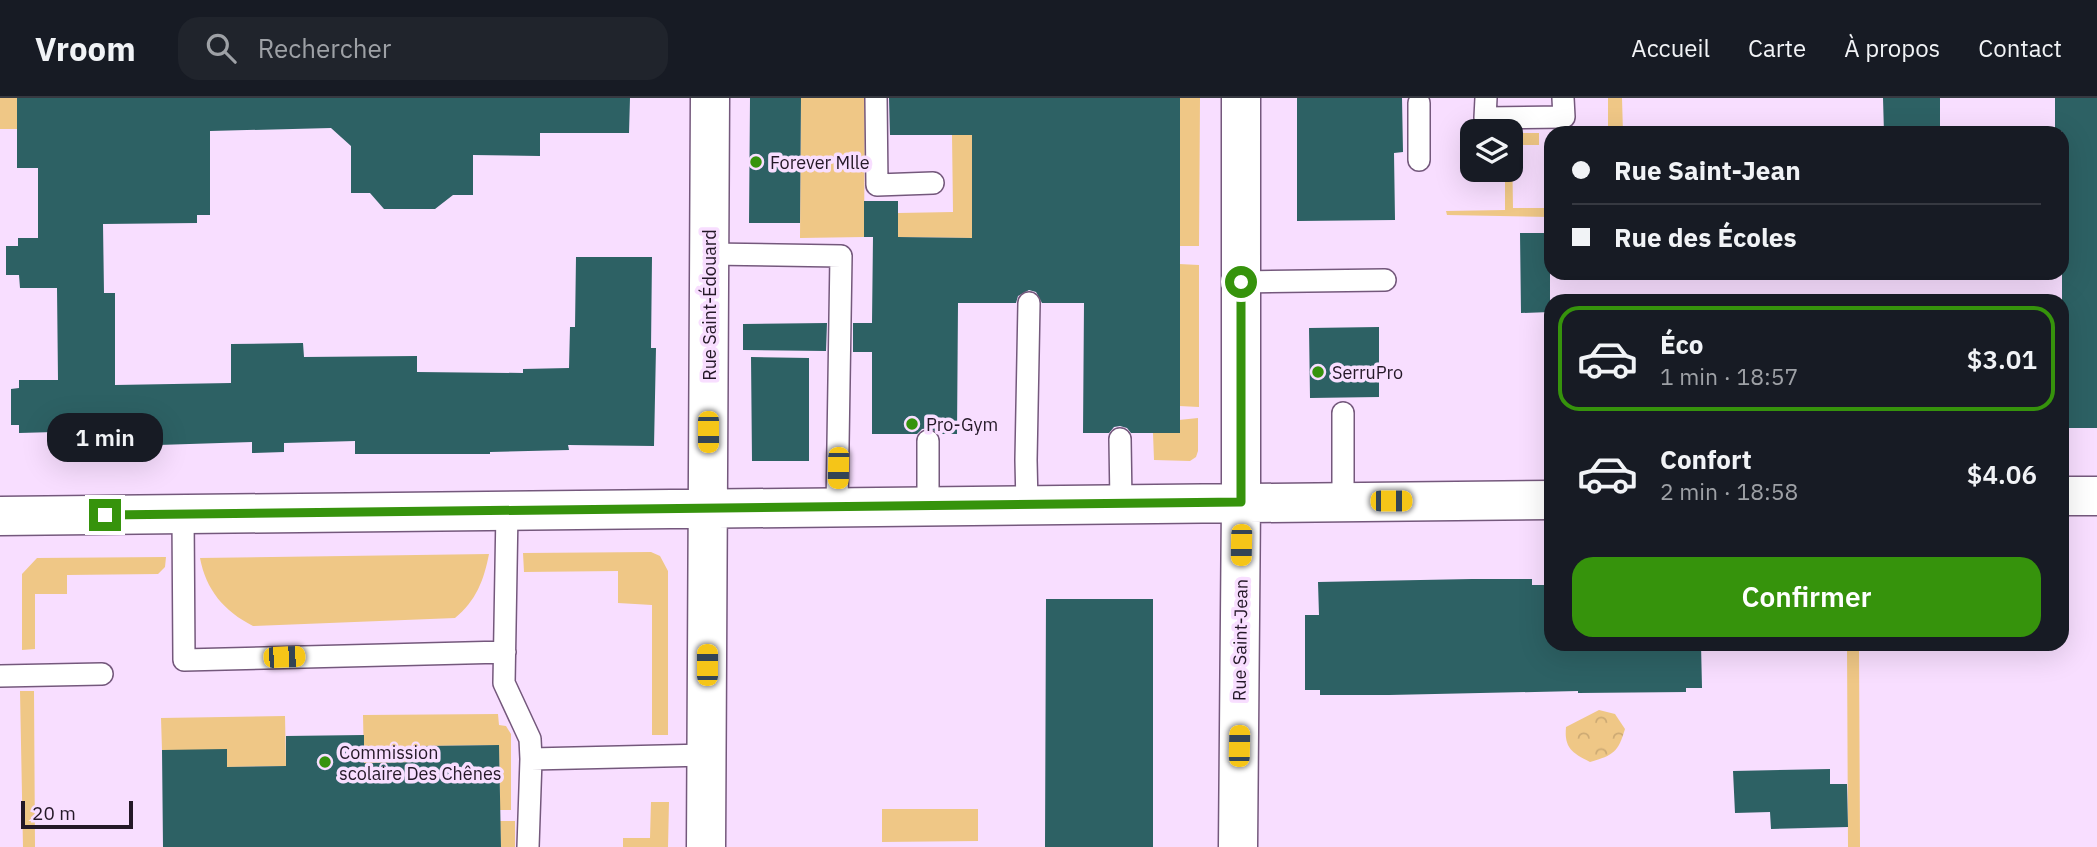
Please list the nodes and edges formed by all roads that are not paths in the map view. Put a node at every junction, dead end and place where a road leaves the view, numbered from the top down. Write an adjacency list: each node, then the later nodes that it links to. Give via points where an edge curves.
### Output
1 (710, 98): 9 (street, Rue Saint-Édouard)
2 (876, 98): 8 (lane, via 877,185)
3 (1241, 98): 11 (street, Rue Saint-Jean)
4 (1486, 98): 5 (lane, via 1485,118 1564,117)
5 (1563, 98)
6 (1419, 103): 7 (lane)
7 (1419, 160)
8 (933, 183)
9 (709, 254): 24 (lane, via 842,256); 25 (street, Rue Saint-Édouard)
10 (1385, 280): 11 (lane)
11 (1241, 282): 19 (street, Rue Saint-Jean)
12 (1029, 303): 22 (lane)
13 (1343, 414): 20 (lane)
14 (1120, 439): 21 (lane)
15 (928, 441): 23 (lane)
16 (2069, 496): 17 (street)
17 (2097, 496)
18 (1544, 500): 20 (street)
19 (1241, 502): 20 (street); 21 (street); 36 (street, Rue Saint-Jean)
20 (1343, 502)
21 (1121, 503): 22 (street)
22 (1027, 505): 23 (street)
23 (928, 506): 24 (street)
24 (837, 507): 25 (street)
25 (708, 508): 26 (street); 32 (street, Rue Saint-Édouard)
26 (507, 511): 27 (street); 29 (lane)
27 (183, 514): 28 (street); 29 (lane, via 184,660)
28 (0, 516)
29 (505, 652): 33 (lane, via 504,683 530,739)
30 (102, 674): 31 (lane)
31 (0, 676)
32 (707, 755): 33 (lane); 35 (street, Rue Saint-Édouard)
33 (531, 758): 34 (lane)
34 (528, 847)
35 (706, 847)
36 (1238, 847)

